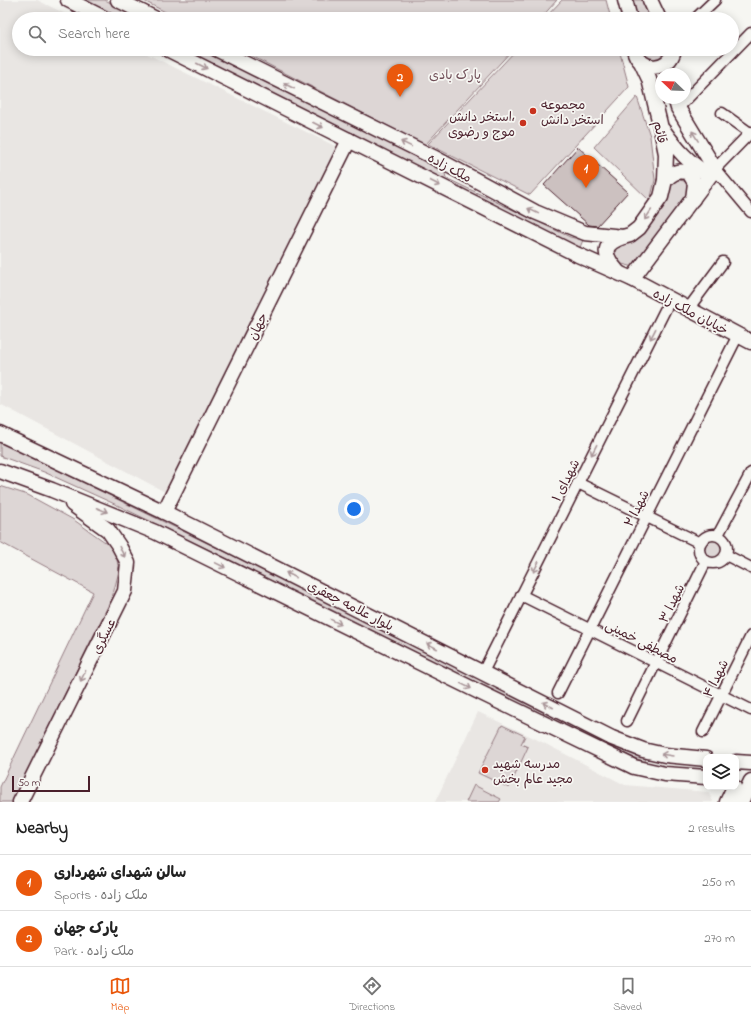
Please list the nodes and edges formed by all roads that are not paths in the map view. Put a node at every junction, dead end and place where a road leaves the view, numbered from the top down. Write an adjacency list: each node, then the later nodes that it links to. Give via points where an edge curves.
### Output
1 (68, 0): 6 (main road)
2 (118, 0): 7 (main road)
3 (625, 0): 8 (main road)
4 (650, 0): 9 (main road)
5 (714, 0): 10 (street)
6 (92, 12)
7 (142, 12)
8 (628, 12)
9 (656, 12)
10 (702, 12)
11 (751, 33): 12 (street)
12 (739, 44)
13 (181, 56): 26 (main road, ملک زاده, one-way to 26)
14 (230, 56): 31 (main road, ملک زاده, one-way to 14, via 530,209 433,157)
15 (637, 56): 19 (main road, قائم)
16 (671, 56): 19 (main road, via 660,66 647,66)
17 (672, 56): 20 (main road)
18 (726, 56): 21 (street)
19 (641, 62): 24 (main road, قائم, via 649,79)
20 (671, 68)
21 (691, 89)
22 (677, 104): 27 (main road, قائم, one-way to 22)
23 (722, 113): 25 (street)
24 (660, 124): 27 (main road, via 685,157 694,165); 28 (main road, قائم, via 666,154)
25 (751, 132): 27 (street)
26 (349, 140): 33 (main road, ملک زاده, one-way to 33); 46 (main road, جهان)
27 (713, 172): 29 (main road); 30 (street)
28 (665, 180): 29 (main road, via 674,172 689,173 695,183); 32 (main road, one-way to 32, via 661,197 639,228)
29 (693, 198): 36 (main road)
30 (751, 212)
31 (586, 233): 32 (main road, ملک زاده); 33 (main road, via 586,248)
32 (622, 237): 35 (main road, via 611,242 606,253 609,262)
33 (578, 255): 35 (main road, ملک زاده)
34 (723, 262): 38 (street)
35 (618, 272): 36 (main road, ملک زاده)
36 (632, 279): 37 (main road, خیابان ملک زاده)
37 (670, 300): 38 (main road, خیابان ملک زاده); 44 (street, شهدای ۱, one-way to 44)
38 (688, 309): 39 (main road, خیابان ملک زاده)
39 (738, 335): 40 (main road, خیابان ملک زاده); 47 (street, شهدا ۲)
40 (751, 342)
41 (0, 434): 46 (main road, بلوار علامه جعفری)
42 (0, 471): 45 (main road, بلوار علامه جعفری)
43 (751, 474): 48 (street)
44 (578, 483): 47 (street); 53 (street, شهدای ۱, one-way to 53)
45 (52, 490): 66 (main road, بلوار علامه جعفری, one-way to 66, via 155,532 627,764 665,774); 68 (main road, عسگری, one-way to 68, via 108,530 128,563 126,591)
46 (164, 512): 57 (main road, بلوار علامه جعفری, one-way to 46)
47 (646, 517): 49 (street); 54 (street, شهدا ۲)
48 (718, 536): 49 (street, via 709,535); 50 (street, via 725,541)
49 (700, 543): 51 (street, via 700,554)
50 (726, 555): 51 (street, via 720,562); 52 (street)
51 (706, 561): 56 (street, شهدا ۳)
52 (751, 568)
53 (521, 595): 54 (street, مصطفی خمینی); 57 (street, شهدای ۱)
54 (590, 629): 56 (street, مصطفی خمینی); 58 (street, شهدا ۲)
55 (751, 636): 59 (street, شهدا ۴)
56 (656, 662): 59 (street, مصطفی خمینی); 61 (street, شهدا ۳)
57 (483, 672): 63 (main road, بلوار علامه جعفری, one-way to 57, via 643,750 612,738)
58 (558, 693)
59 (721, 695): 60 (street, مصطفی خمینی); 62 (street, شهدا ۴)
60 (751, 710)
61 (627, 721)
62 (703, 732)
63 (703, 759)
64 (739, 762): 65 (main road)
65 (751, 763)
66 (703, 777)
67 (741, 782): 69 (main road); 70 (main road)
68 (20, 802)
69 (727, 802)
70 (741, 802)

